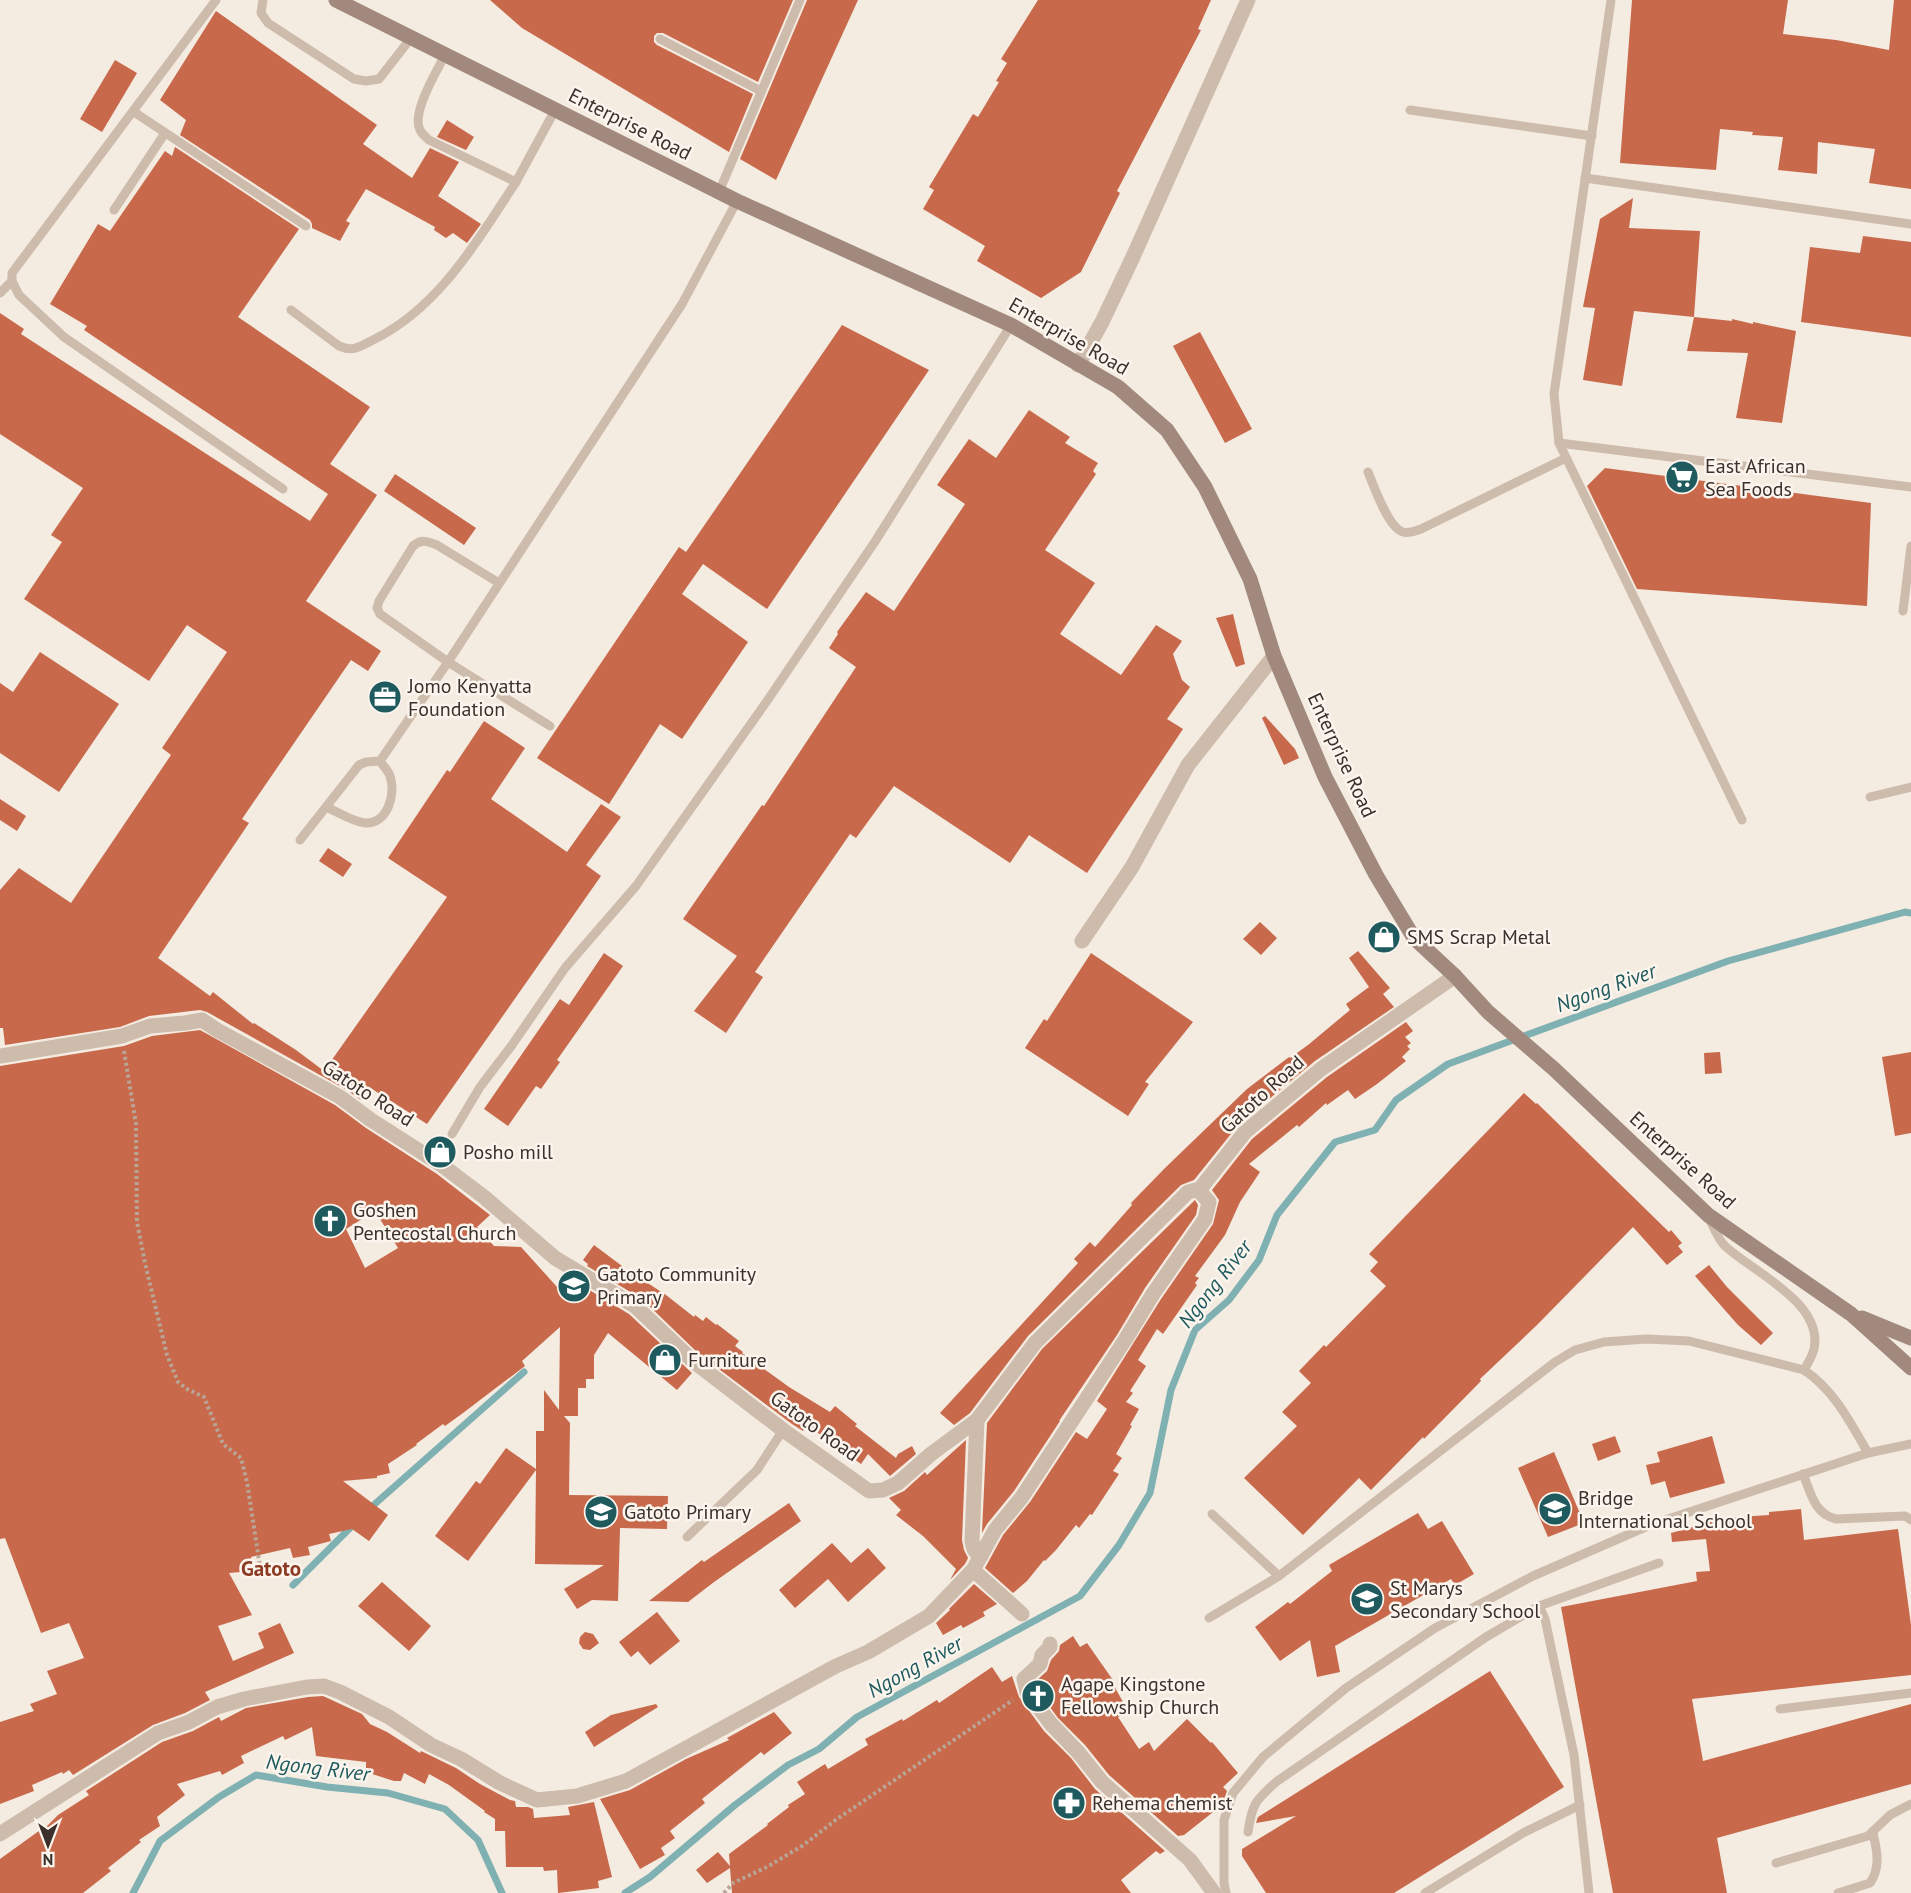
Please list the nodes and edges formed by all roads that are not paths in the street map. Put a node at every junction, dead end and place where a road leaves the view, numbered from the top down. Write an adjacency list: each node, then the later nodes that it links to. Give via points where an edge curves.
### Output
1 (216, 0): 13 (lane)
2 (263, 0): 7 (lane, via 261,13 268,23 354,79 378,79)
3 (336, 0): 7 (main road, Enterprise Road)
4 (800, 0): 10 (lane)
5 (1248, 0): 27 (street, via 1132,259)
6 (1611, 0): 15 (lane)
7 (411, 38): 9 (main road, Enterprise Road)
8 (660, 39): 10 (lane)
9 (445, 55): 11 (main road, Enterprise Road); 17 (lane, via 421,106 420,130 429,140)
10 (761, 91): 18 (lane)
11 (555, 110): 17 (lane); 18 (main road, Enterprise Road)
12 (1410, 110): 15 (lane)
13 (134, 112): 14 (lane); 23 (lane, via 12,273)
14 (165, 134): 20 (lane); 22 (lane)
15 (1592, 136): 16 (lane)
16 (1586, 178): 21 (lane); 28 (lane, via 1554,394)
17 (516, 182): 25 (lane, via 446,282 389,332 347,350)
18 (719, 192): 19 (main road, Enterprise Road)
19 (737, 201): 26 (main road, Enterprise Road); 34 (lane, via 682,304)
20 (114, 210)
21 (1911, 224)
22 (306, 226)
23 (12, 281): 24 (lane); 32 (lane, via 19,295 64,337)
24 (0, 292)
25 (291, 310)
26 (1011, 325): 27 (main road, Enterprise Road); 48 (lane, via 876,540 767,701 636,886 565,968 480,1087)
27 (1078, 365): 36 (main road, Enterprise Road, via 1118,387 1167,430 1205,487 1250,579)
28 (1559, 443): 29 (lane); 31 (lane)
29 (1566, 458): 30 (lane, via 1410,533 1402,532 1389,519); 43 (lane)
30 (1368, 472)
31 (1911, 487)
32 (283, 489)
33 (1911, 546): 35 (lane)
34 (499, 583): 37 (lane); 37 (lane, via 437,545 426,541 413,546 377,608)
35 (1903, 611)
36 (1274, 656): 45 (street, via 1188,765 1132,867); 46 (main road, Enterprise Road, via 1325,777 1376,875 1414,938)
37 (448, 662): 38 (lane); 39 (lane)
38 (550, 726)
39 (380, 761): 42 (lane, via 359,765); 42 (lane, via 392,785 388,809 381,818 360,822)
40 (1911, 787): 41 (lane)
41 (1870, 797)
42 (326, 807): 44 (lane)
43 (1742, 820)
44 (300, 840)
45 (1082, 941)
46 (1455, 976): 49 (street, Gatoto Road, via 1321,1069 1245,1132); 50 (main road, Enterprise Road, via 1488,1012)
47 (0, 1056): 56 (street, Gatoto Road, via 122,1036 150,1026 202,1020 340,1097 443,1166 555,1258 635,1306 693,1361)
48 (452, 1134)
49 (1200, 1189): 55 (street, Gatoto Road, via 1188,1192 1035,1343); 63 (street, via 1209,1202 1205,1219)
50 (1708, 1215): 51 (main road, Enterprise Road); 54 (lane, via 1723,1244 1785,1291 1806,1315 1812,1325 1814,1347)
51 (1851, 1314): 52 (main road, Enterprise Road); 53 (main road, Enterprise Road)
52 (1911, 1338)
53 (1911, 1368)
54 (1804, 1370): 58 (lane, via 1819,1380 1838,1403); 66 (lane, via 1689,1341 1604,1342 1575,1350)
55 (977, 1420): 56 (street, Gatoto Road, via 898,1482 877,1491 869,1491); 63 (street, via 972,1540 973,1548)
56 (783, 1430): 62 (lane, via 757,1470)
57 (1911, 1444): 58 (lane)
58 (1868, 1453): 59 (lane)
59 (1803, 1474): 61 (lane, via 1818,1510 1827,1517 1905,1516); 81 (lane, via 1650,1525 1533,1576 1435,1629 1346,1688 1263,1757 1233,1793 1224,1820)
60 (1212, 1514): 66 (lane)
61 (1911, 1520)
62 (687, 1537)
63 (981, 1556): 65 (street)
64 (1659, 1563): 67 (lane)
65 (973, 1570): 68 (street); 77 (street, via 929,1617 884,1643 626,1781 577,1796 537,1800 340,1692 324,1686 307,1687 217,1707 158,1732)
66 (1279, 1576): 69 (lane)
67 (1539, 1606): 74 (lane, via 1570,1735); 75 (lane, via 1486,1637 1276,1782 1253,1806)
68 (1022, 1614)
69 (1209, 1618)
70 (1050, 1644): 80 (street, via 1040,1664 1024,1679 1027,1692 1102,1782 1190,1860)
71 (1911, 1693): 72 (lane)
72 (1780, 1709)
73 (1911, 1804): 76 (lane, via 1890,1815)
74 (1580, 1805): 79 (lane, via 1523,1833); 82 (lane)
75 (1248, 1832)
76 (1873, 1833): 78 (lane); 83 (lane, via 1878,1853 1875,1876 1870,1883)
77 (0, 1834)
78 (1776, 1863)
79 (1430, 1892)
80 (1214, 1893)
81 (1226, 1893)
82 (1589, 1893)
83 (1838, 1893)

